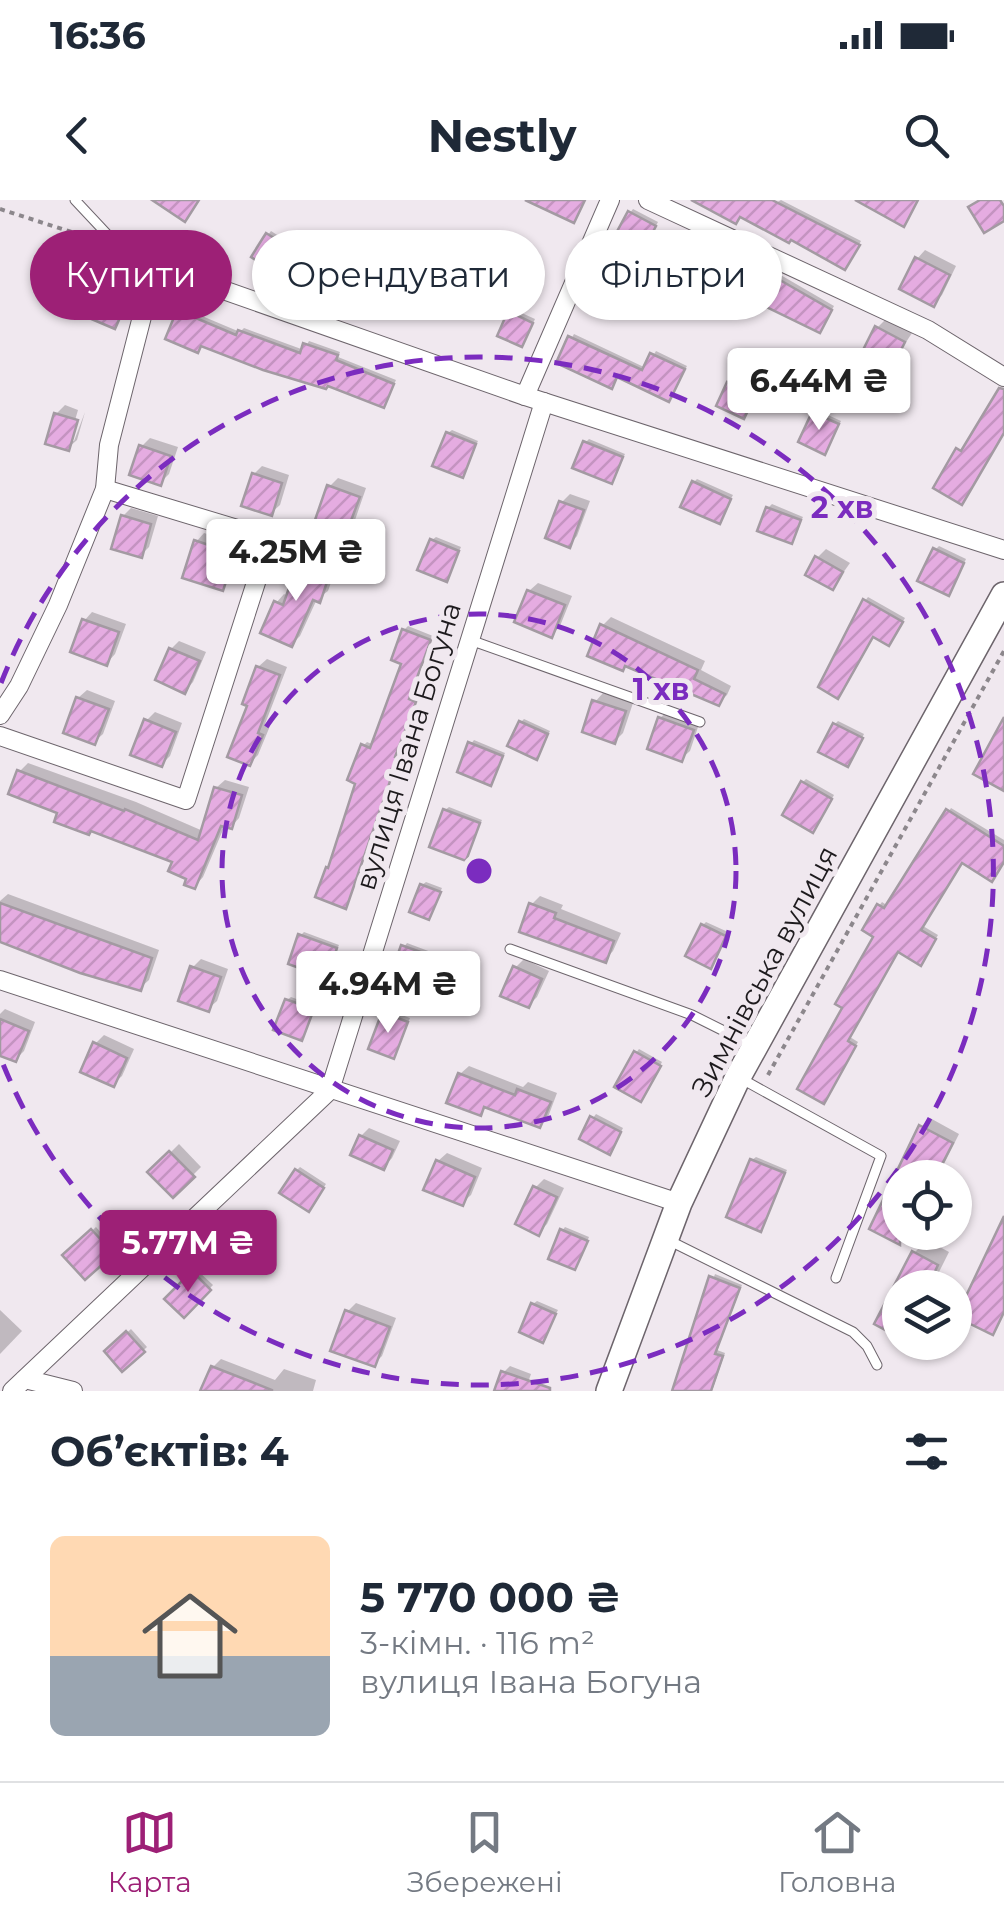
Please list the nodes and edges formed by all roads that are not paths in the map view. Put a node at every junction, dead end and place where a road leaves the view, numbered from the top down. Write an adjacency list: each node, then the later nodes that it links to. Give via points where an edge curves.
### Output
1 (75, 200): 4 (lane)
2 (610, 200): 8 (street)
3 (648, 200): 7 (street, via 928,330)
4 (103, 230)
5 (232, 293): 8 (street)
6 (141, 320): 10 (street, via 109,445)
7 (1004, 376)
8 (525, 396): 9 (street)
9 (544, 402): 11 (street); 13 (street, вулиця Івана Богуна)
10 (105, 489): 14 (street, via 58,605); 16 (street, via 270,540 186,800)
11 (1004, 550)
12 (1004, 595): 19 (main road, Зимнівська вулиця)
13 (470, 640): 15 (lane); 21 (street, вулиця Івана Богуна)
14 (0, 715)
15 (700, 722)
16 (0, 736)
17 (510, 949): 19 (lane, via 692,1015)
18 (0, 980): 21 (street)
19 (755, 1046): 20 (main road, Зимнівська вулиця)
20 (749, 1083): 22 (main road, Зимнівська вулиця); 24 (lane, via 881,1156)
21 (330, 1090): 22 (street); 26 (street, вулиця Івана Богуна)
22 (679, 1203): 23 (main road, Зимнівська вулиця)
23 (666, 1239): 25 (lane, via 853,1332); 28 (main road, Зимнівська вулиця)
24 (836, 1278)
25 (876, 1366)
26 (18, 1385): 27 (street)
27 (73, 1391)
28 (608, 1391)

